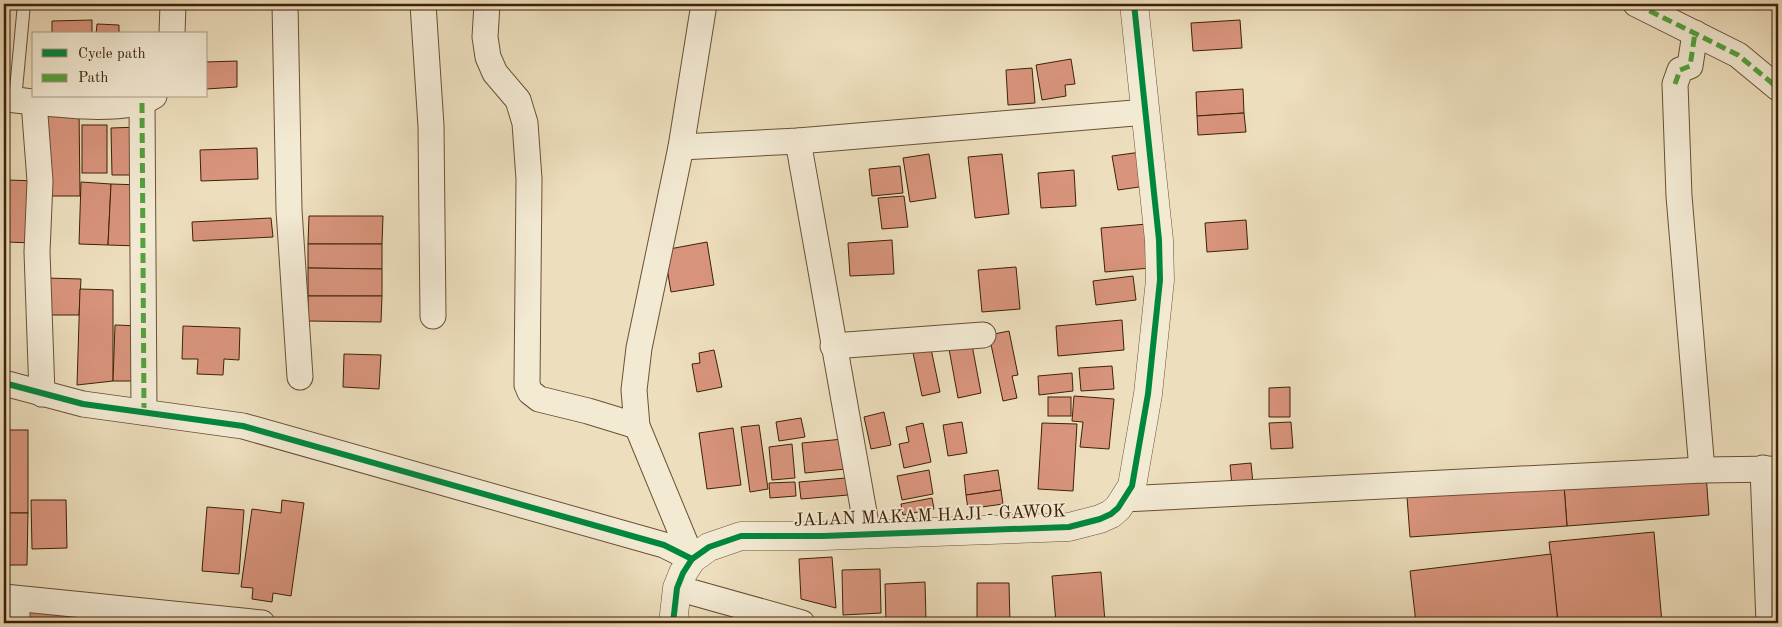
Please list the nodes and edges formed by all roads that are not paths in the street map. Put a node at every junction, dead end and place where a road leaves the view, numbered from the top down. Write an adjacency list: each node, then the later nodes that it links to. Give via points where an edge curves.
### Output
1 (24, 4): 12 (lane)
2 (174, 4): 9 (street)
3 (285, 4): 20 (street, via 289,210)
4 (424, 4): 17 (street, via 431,126)
5 (487, 4): 24 (street, via 485,37 488,57 495,73 518,100 525,123 529,179 527,384 533,396 549,403)
6 (704, 4): 16 (street)
7 (1134, 4): 14 (street, JALAN MAKAM HAJI - GAWOK)
8 (1636, 4): 10 (street)
9 (172, 32)
10 (1696, 33): 11 (street, via 1738,55); 26 (street, via 1690,66 1680,70 1675,84 1679,196)
11 (1778, 88)
12 (17, 100): 13 (street, via 119,107); 22 (street, via 40,181 37,252)
13 (148, 100): 23 (street)
14 (1146, 112): 15 (street); 27 (street, JALAN MAKAM HAJI - GAWOK, via 1160,280 1141,438 1132,486)
15 (798, 141): 16 (street); 19 (street)
16 (681, 147): 24 (street, via 639,348 634,390)
17 (433, 316)
18 (983, 335): 19 (street)
19 (833, 346): 28 (street)
20 (300, 377)
21 (4, 383): 22 (street)
22 (42, 394): 23 (street, via 83,404)
23 (144, 412): 29 (street, via 243,426 664,545)
24 (637, 426): 29 (street)
25 (1771, 468): 26 (street); 36 (street)
26 (1702, 470): 27 (street)
27 (1124, 499): 28 (street, JALAN MAKAM HAJI - GAWOK, via 1111,514 1069,528)
28 (868, 535): 29 (street, JALAN MAKAM HAJI - GAWOK, via 740,536 709,547)
29 (692, 559): 30 (street, JALAN MAKAM HAJI - GAWOK)
30 (677, 588): 34 (street, JALAN MAKAM HAJI - GAWOK); 35 (street)
31 (11, 598): 32 (street); 33 (street)
32 (17, 623)
33 (262, 623)
34 (673, 623)
35 (802, 623)
36 (1769, 623)

